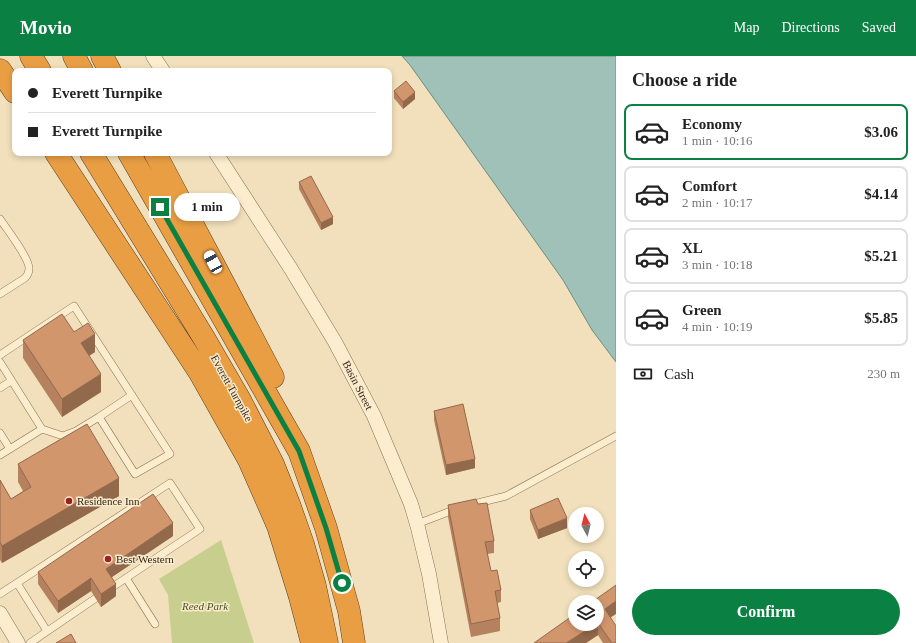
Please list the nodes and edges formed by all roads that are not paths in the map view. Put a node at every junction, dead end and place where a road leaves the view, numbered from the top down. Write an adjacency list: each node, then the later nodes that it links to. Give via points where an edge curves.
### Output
1 (31, 56): 5 (highway)
2 (74, 56): 6 (highway)
3 (102, 56): 7 (highway)
4 (153, 56): 8 (street)
5 (38, 68)
6 (80, 68)
7 (108, 68)
8 (161, 68)
9 (0, 70): 10 (highway)
10 (12, 88)
11 (58, 156): 41 (highway, via 200,373 249,460 278,526)
12 (93, 156): 42 (highway, Everett Turnpike, via 204,338 273,464 303,544)
13 (131, 156): 28 (highway)
14 (157, 156): 28 (highway, via 274,379)
15 (218, 156): 30 (street, Basin Street, via 335,342 374,416)
16 (0, 219): 17 (lane, via 24,255 29,269 25,278)
17 (0, 294)
18 (0, 355): 22 (lane, via 74,306)
19 (0, 362): 20 (lane)
20 (11, 381): 21 (lane); 24 (lane)
21 (0, 388)
22 (132, 395): 23 (lane); 23 (lane, via 170,454 135,474)
23 (99, 417): 24 (lane, via 63,436)
24 (42, 429): 27 (lane)
25 (0, 433): 27 (lane)
26 (616, 436): 30 (lane, via 506,496 458,508)
27 (10, 449): 29 (lane)
28 (299, 451): 43 (highway, via 326,528 349,611)
29 (0, 455)
30 (417, 524): 44 (street, Basin Street, via 429,574)
31 (126, 578): 32 (lane, via 200,529 170,483); 33 (lane); 37 (lane)
32 (17, 583): 34 (lane); 38 (lane)
33 (111, 588)
34 (0, 594)
35 (96, 598): 38 (lane)
36 (0, 613): 39 (street)
37 (155, 624)
38 (47, 631): 40 (lane)
39 (18, 643)
40 (30, 643)
41 (312, 643)
42 (327, 643)
43 (354, 643)
44 (440, 643)

